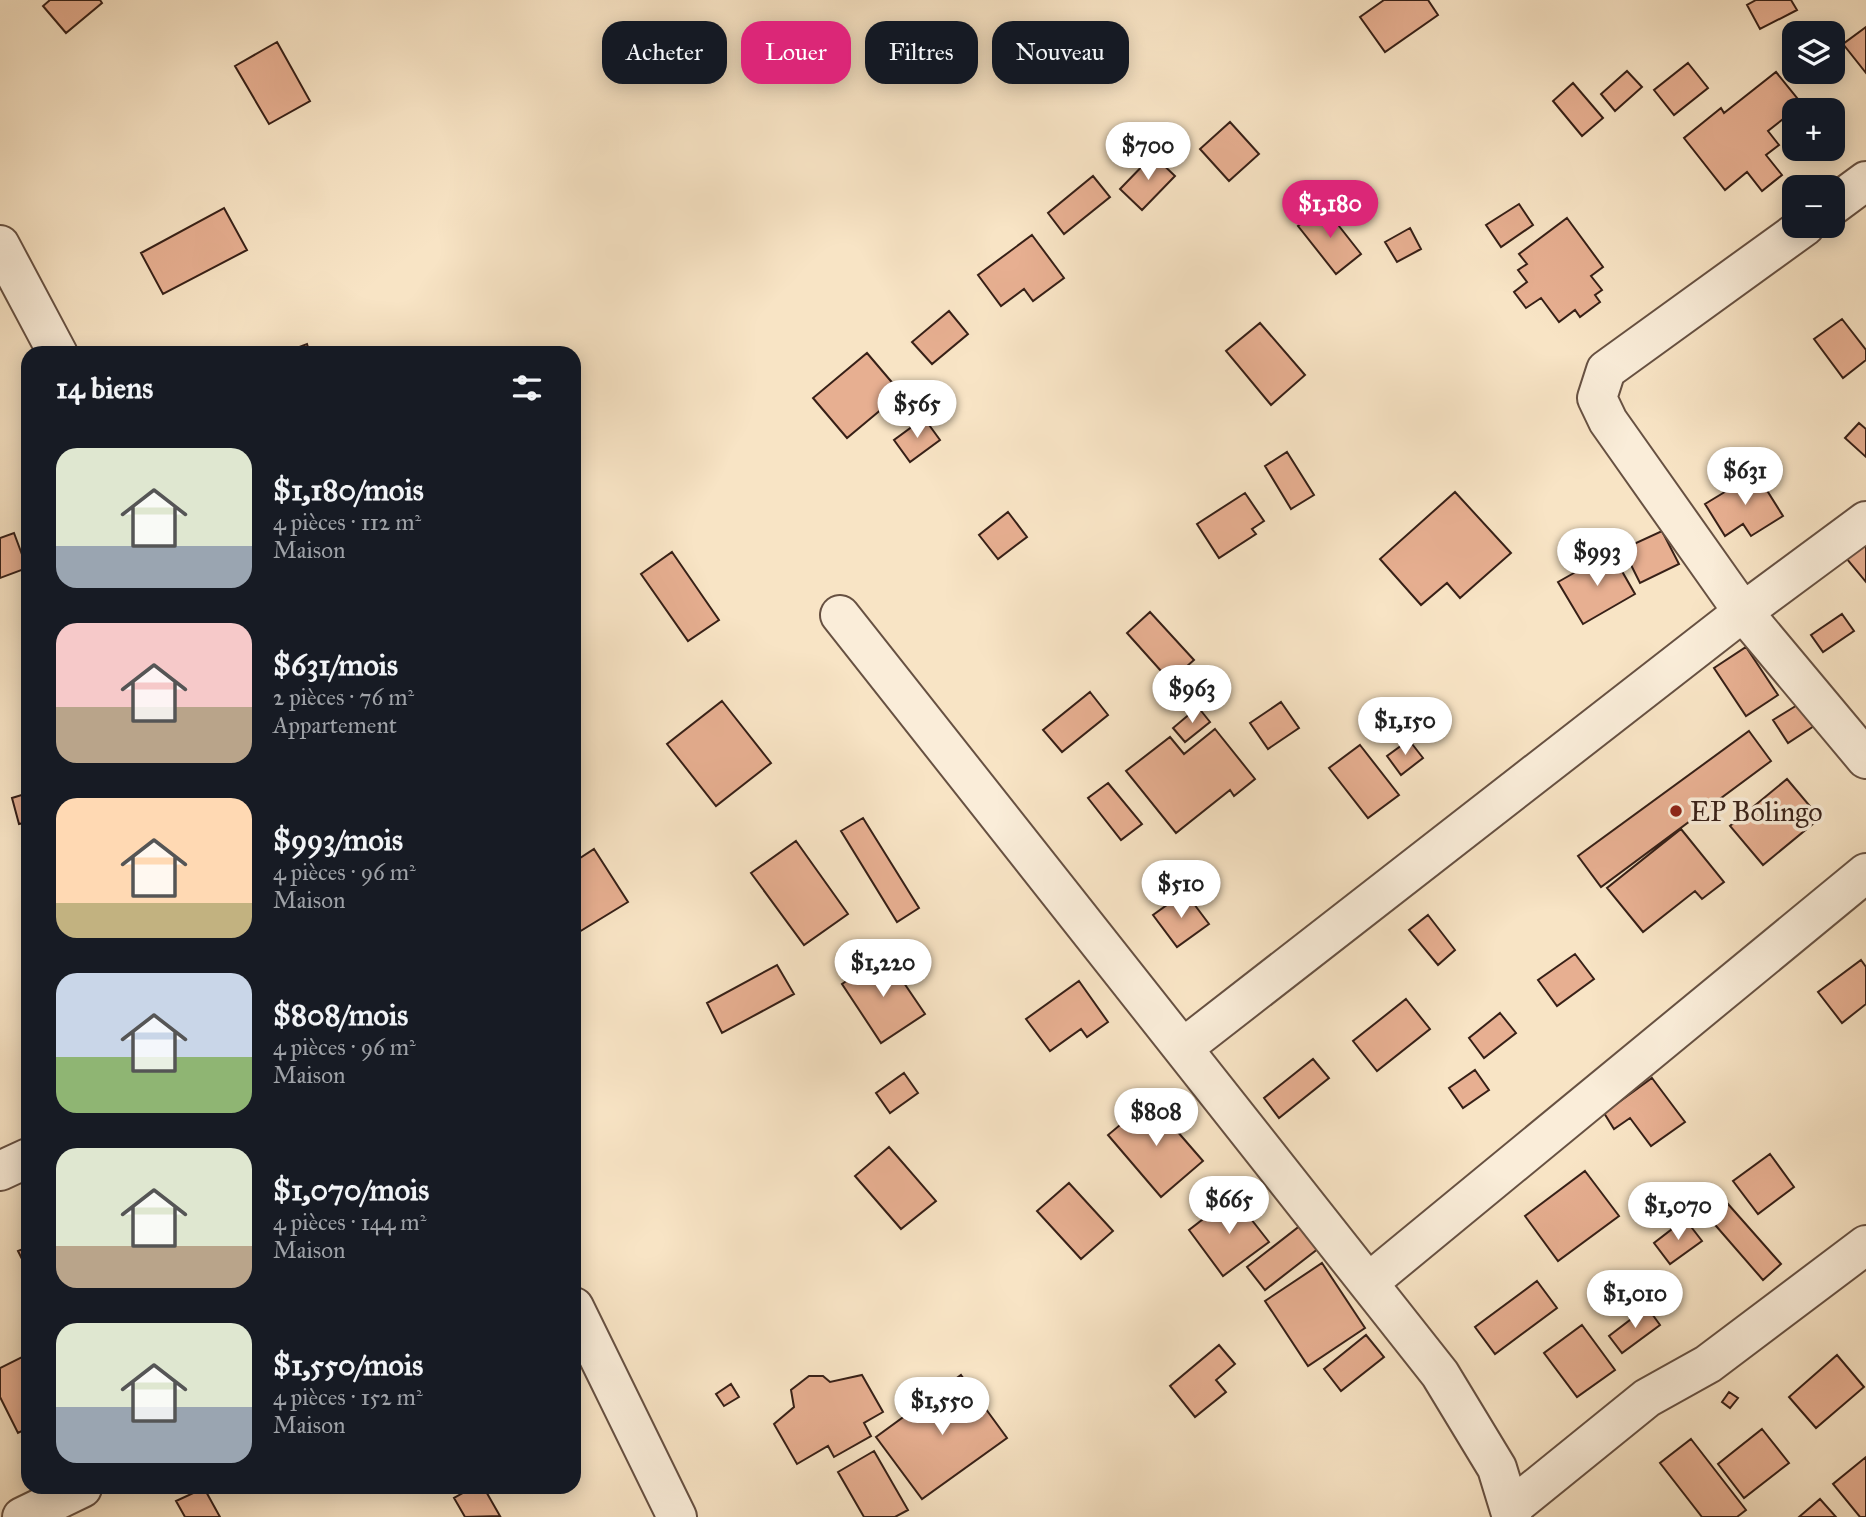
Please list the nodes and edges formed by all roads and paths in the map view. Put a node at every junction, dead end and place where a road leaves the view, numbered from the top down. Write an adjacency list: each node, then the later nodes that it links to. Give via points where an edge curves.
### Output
1 (1866, 181): 2 (street)
2 (1845, 196)
3 (1788, 238): 7 (street, via 1606,370 1597,398 1608,421)
4 (0, 245): 5 (street)
5 (54, 346)
6 (1866, 521): 7 (street)
7 (1742, 612): 9 (street); 11 (street)
8 (840, 615): 11 (street)
9 (1866, 759)
10 (1866, 873): 15 (street)
11 (1183, 1048): 15 (street)
12 (21, 1161): 13 (street)
13 (0, 1171)
14 (1866, 1245): 18 (street, via 1708,1364 1647,1398)
15 (1368, 1283): 18 (street, via 1440,1374 1497,1468)
16 (581, 1321): 20 (street)
17 (70, 1494): 19 (street)
18 (1511, 1513)
19 (22, 1517)
20 (677, 1517)

